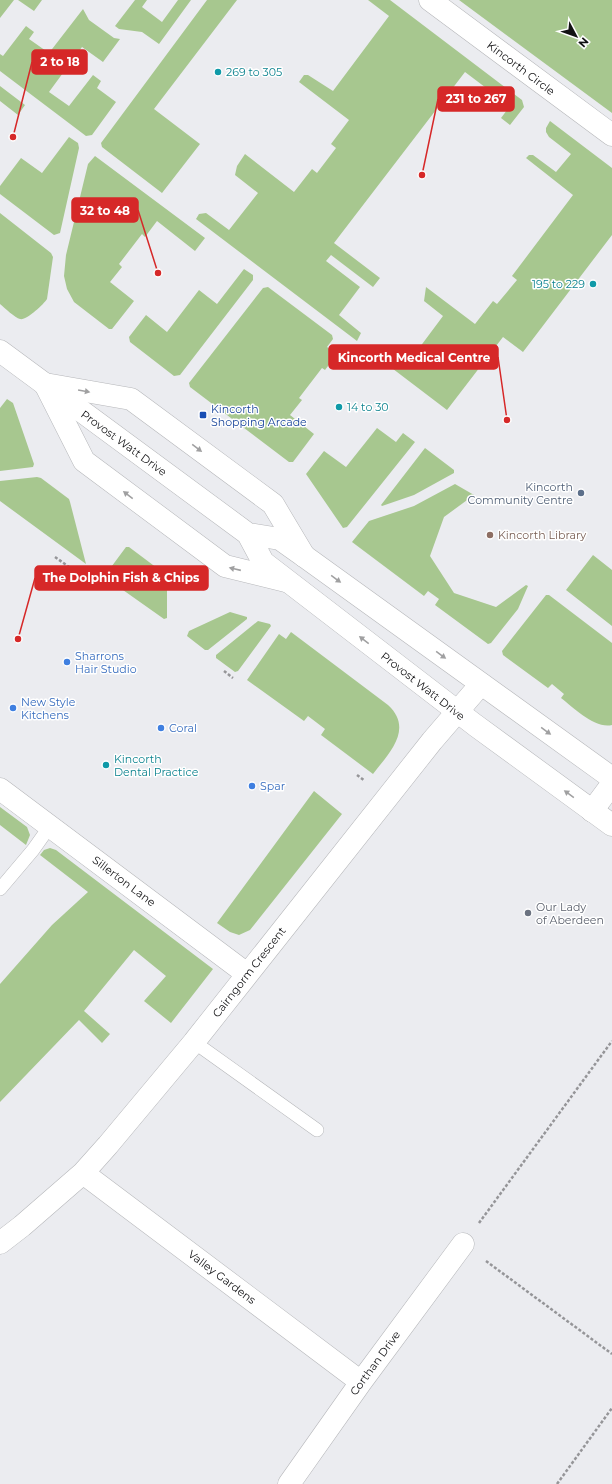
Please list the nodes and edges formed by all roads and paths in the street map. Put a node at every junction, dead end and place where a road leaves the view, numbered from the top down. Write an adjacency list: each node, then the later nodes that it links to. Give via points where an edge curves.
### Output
1 (430, 0): 2 (street, Kincorth Circle)
2 (612, 135)
3 (0, 351): 4 (street, Provost Watt Drive)
4 (45, 384): 5 (street, Provost Watt Drive); 6 (street, one-way to 6, via 131,400 273,504); 9 (street, one-way to 4, via 225,566 84,461)
5 (248, 534): 6 (street, Provost Watt Drive, via 280,539); 9 (street, Provost Watt Drive, via 263,562)
6 (304, 556): 12 (street, Provost Watt Drive, one-way to 12)
7 (55, 557): 8 (path)
8 (79, 574)
9 (286, 581): 13 (street, Provost Watt Drive, one-way to 9)
10 (224, 671): 11 (path)
11 (233, 678)
12 (481, 684): 13 (street, Cairngorm Crescent); 15 (street, Provost Watt Drive, one-way to 15)
13 (457, 712): 19 (street, Provost Watt Drive, one-way to 13); 23 (street, Cairngorm Crescent)
14 (357, 775): 16 (path)
15 (612, 778)
16 (367, 783)
17 (612, 784): 19 (street)
18 (0, 789): 21 (street, Sillerton Lane)
19 (592, 810): 20 (street, Provost Watt Drive)
20 (612, 825)
21 (50, 826): 22 (lane); 23 (street, Sillerton Lane)
22 (0, 889)
23 (247, 974): 25 (street, Cairngorm Crescent)
24 (612, 1041): 29 (path)
25 (194, 1042): 26 (lane); 27 (street, Cairngorm Crescent)
26 (318, 1130)
27 (84, 1173): 28 (street, Cairngorm Crescent); 31 (street, Valley Gardens)
28 (0, 1243)
29 (463, 1244): 30 (path); 31 (street, Corthan Drive)
30 (612, 1354)
31 (361, 1382): 33 (street, Corthan Drive)
32 (612, 1408): 34 (path)
33 (289, 1484)
34 (557, 1484)

